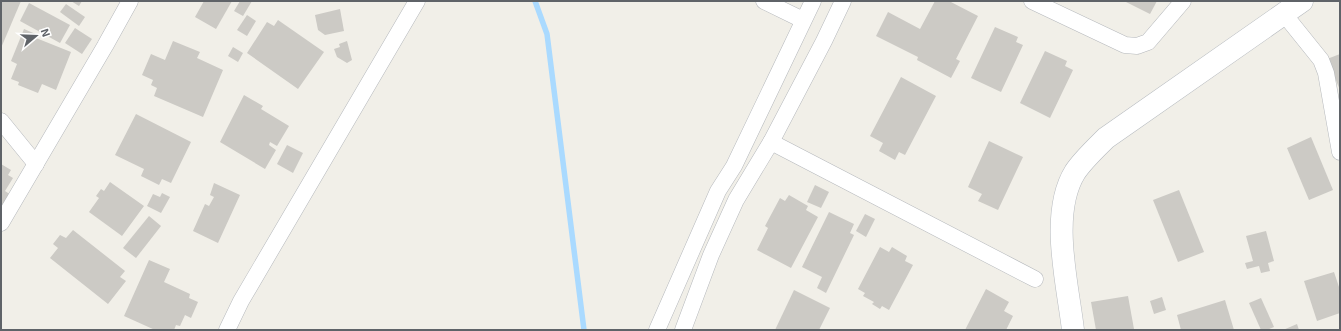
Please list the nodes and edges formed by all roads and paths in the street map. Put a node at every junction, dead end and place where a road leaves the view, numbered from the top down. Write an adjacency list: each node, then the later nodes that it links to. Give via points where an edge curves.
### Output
1 (130, 1): 14 (street)
2 (417, 1): 17 (street, via 241,301)
3 (764, 1): 10 (street)
4 (813, 1): 10 (street)
5 (842, 1): 12 (street)
6 (1032, 1): 7 (street, via 1125,45 1137,46 1148,42)
7 (1183, 1)
8 (1302, 1): 9 (street)
9 (1284, 14): 13 (street, via 1321,60 1326,73); 20 (street, via 1106,138 1074,173 1066,193 1062,215 1062,244)
10 (804, 20): 18 (street, via 734,166 718,191)
11 (1, 121): 14 (street)
12 (771, 142): 16 (street); 19 (street, via 736,200 711,255)
13 (1340, 152)
14 (36, 164): 15 (street)
15 (1, 224)
16 (1035, 279)
17 (227, 330)
18 (658, 330)
19 (683, 330)
20 (1073, 330)

